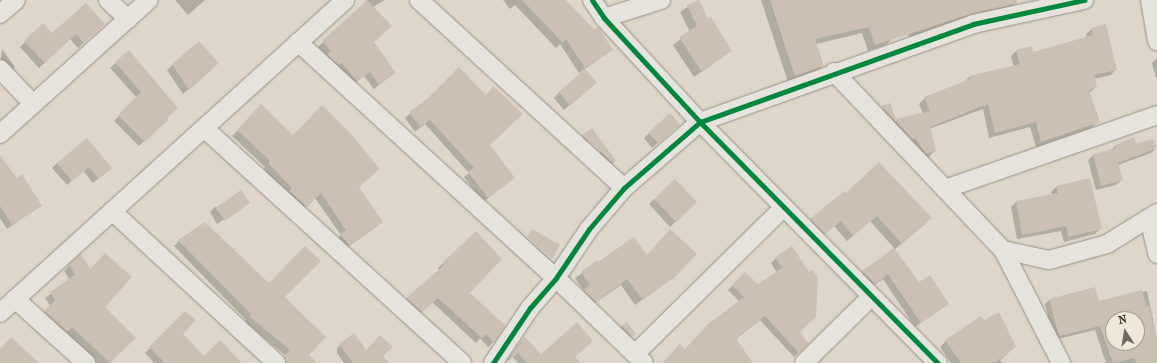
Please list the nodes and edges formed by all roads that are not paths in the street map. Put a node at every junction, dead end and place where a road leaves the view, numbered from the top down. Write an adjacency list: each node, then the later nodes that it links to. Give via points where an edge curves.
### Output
1 (16, 0): 10 (street)
2 (108, 0): 12 (street)
3 (149, 0): 12 (street)
4 (345, 0): 13 (street)
5 (418, 0): 22 (street)
6 (592, 0): 11 (street)
7 (660, 0): 11 (street)
8 (1084, 0): 16 (street, via 973,24)
9 (1150, 0): 14 (street)
10 (0, 14)
11 (604, 18): 19 (street)
12 (128, 19): 17 (street)
13 (298, 42): 20 (street); 29 (street)
14 (1157, 42)
15 (0, 69): 17 (street)
16 (834, 72): 19 (street); 23 (street)
17 (33, 104): 21 (street)
18 (1157, 115): 23 (street)
19 (700, 122): 22 (street); 24 (street)
20 (204, 128): 25 (street); 36 (street)
21 (0, 134)
22 (624, 188): 29 (street, via 588,229)
23 (945, 190): 27 (street)
24 (783, 208): 30 (street); 33 (street)
25 (112, 211): 31 (street); 35 (street)
26 (1153, 216): 27 (street, via 1107,244 1049,260); 28 (street)
27 (1003, 250): 40 (street)
28 (1157, 254)
29 (556, 278): 33 (street); 37 (street, via 530,308)
30 (871, 297): 38 (street); 39 (street)
31 (15, 299): 32 (street); 34 (street)
32 (0, 312)
33 (640, 359)
34 (86, 363)
35 (276, 363)
36 (462, 363)
37 (493, 363)
38 (804, 363)
39 (938, 363)
40 (1061, 363)

